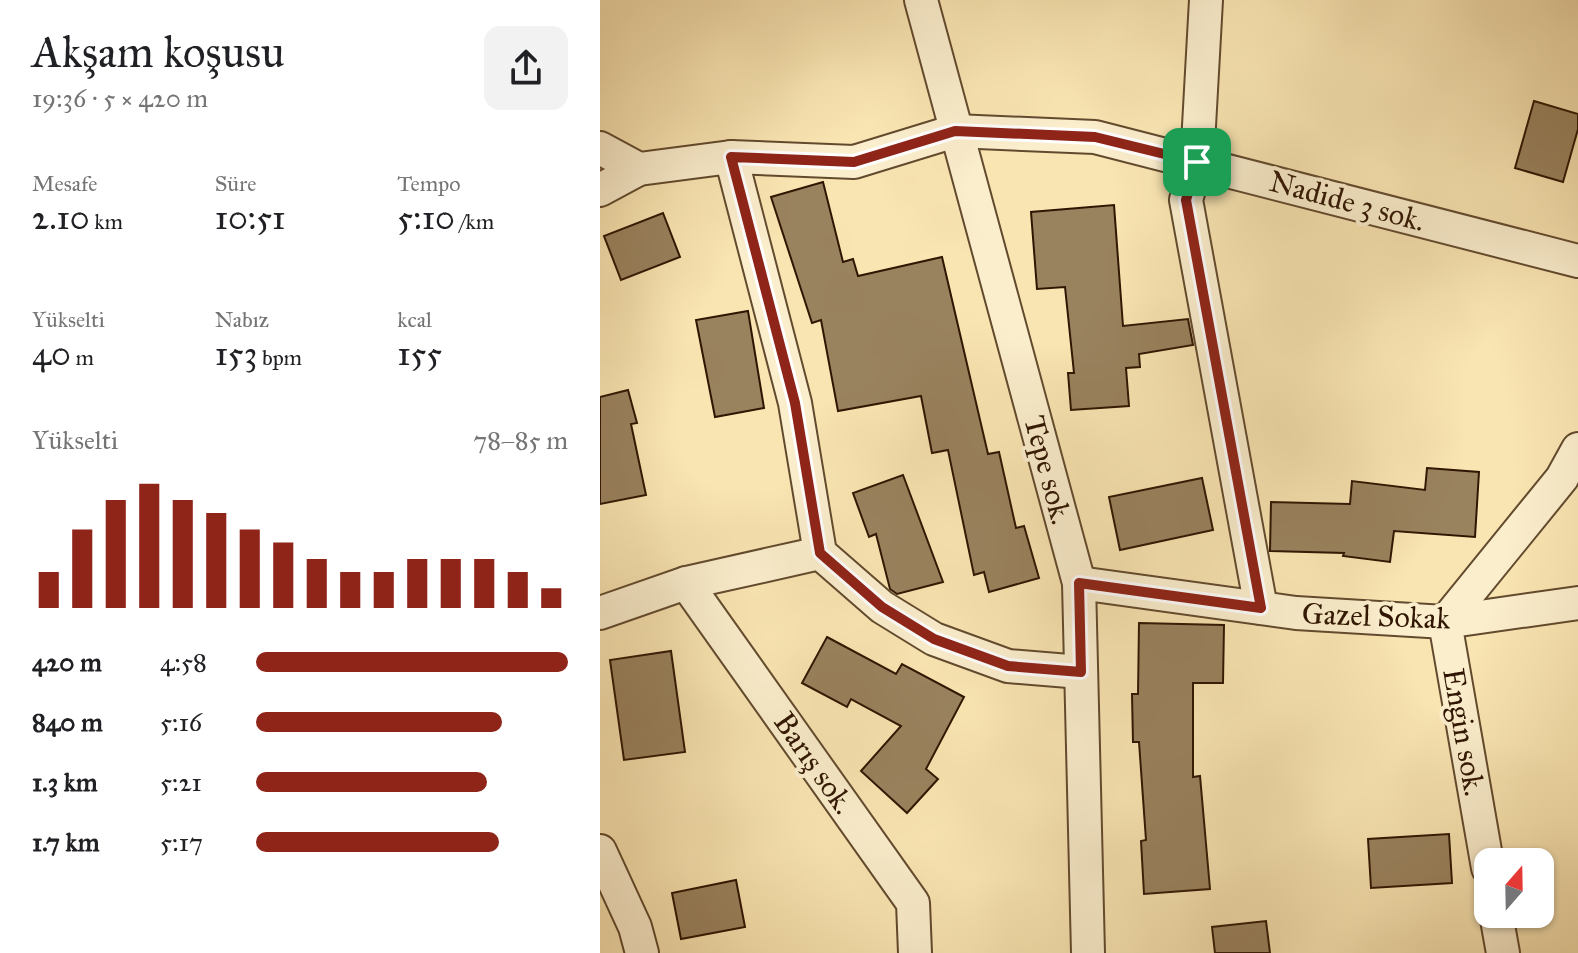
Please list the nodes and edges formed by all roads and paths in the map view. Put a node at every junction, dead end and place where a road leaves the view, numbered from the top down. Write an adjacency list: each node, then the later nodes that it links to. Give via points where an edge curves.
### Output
1 (921, 0): 3 (street, Tepe sok.)
2 (1206, 0): 6 (street)
3 (955, 131): 5 (street, Nadide 3 sok., via 854,162); 6 (street, Nadide 3 sok., via 1095,137); 13 (street, Tepe sok.)
4 (600, 148): 7 (street)
5 (731, 157): 7 (street, Nadide 3 sok.); 11 (street, via 795,403)
6 (1197, 162): 9 (street, Nadide 3 sok.); 15 (street, via 1186,200)
7 (639, 169): 8 (street)
8 (600, 190)
9 (1578, 261)
10 (1578, 449): 17 (street, via 1562,478)
11 (820, 553): 12 (street); 18 (street, via 882,607 934,639 1008,666)
12 (686, 583): 16 (street); 23 (street, Barış sok., via 913,903)
13 (1079, 583): 15 (street, Gazel Sokak); 18 (street, Tepe sok.)
14 (1578, 603): 17 (street, Gazel Sokak)
15 (1261, 608): 17 (street, Gazel Sokak)
16 (600, 613)
17 (1445, 622): 19 (street, Engin sok.)
18 (1081, 672): 24 (street, Tepe sok.)
19 (1485, 848)
20 (600, 851): 22 (street)
21 (1499, 928): 25 (street)
22 (642, 953)
23 (915, 953)
24 (1088, 953)
25 (1503, 953)

